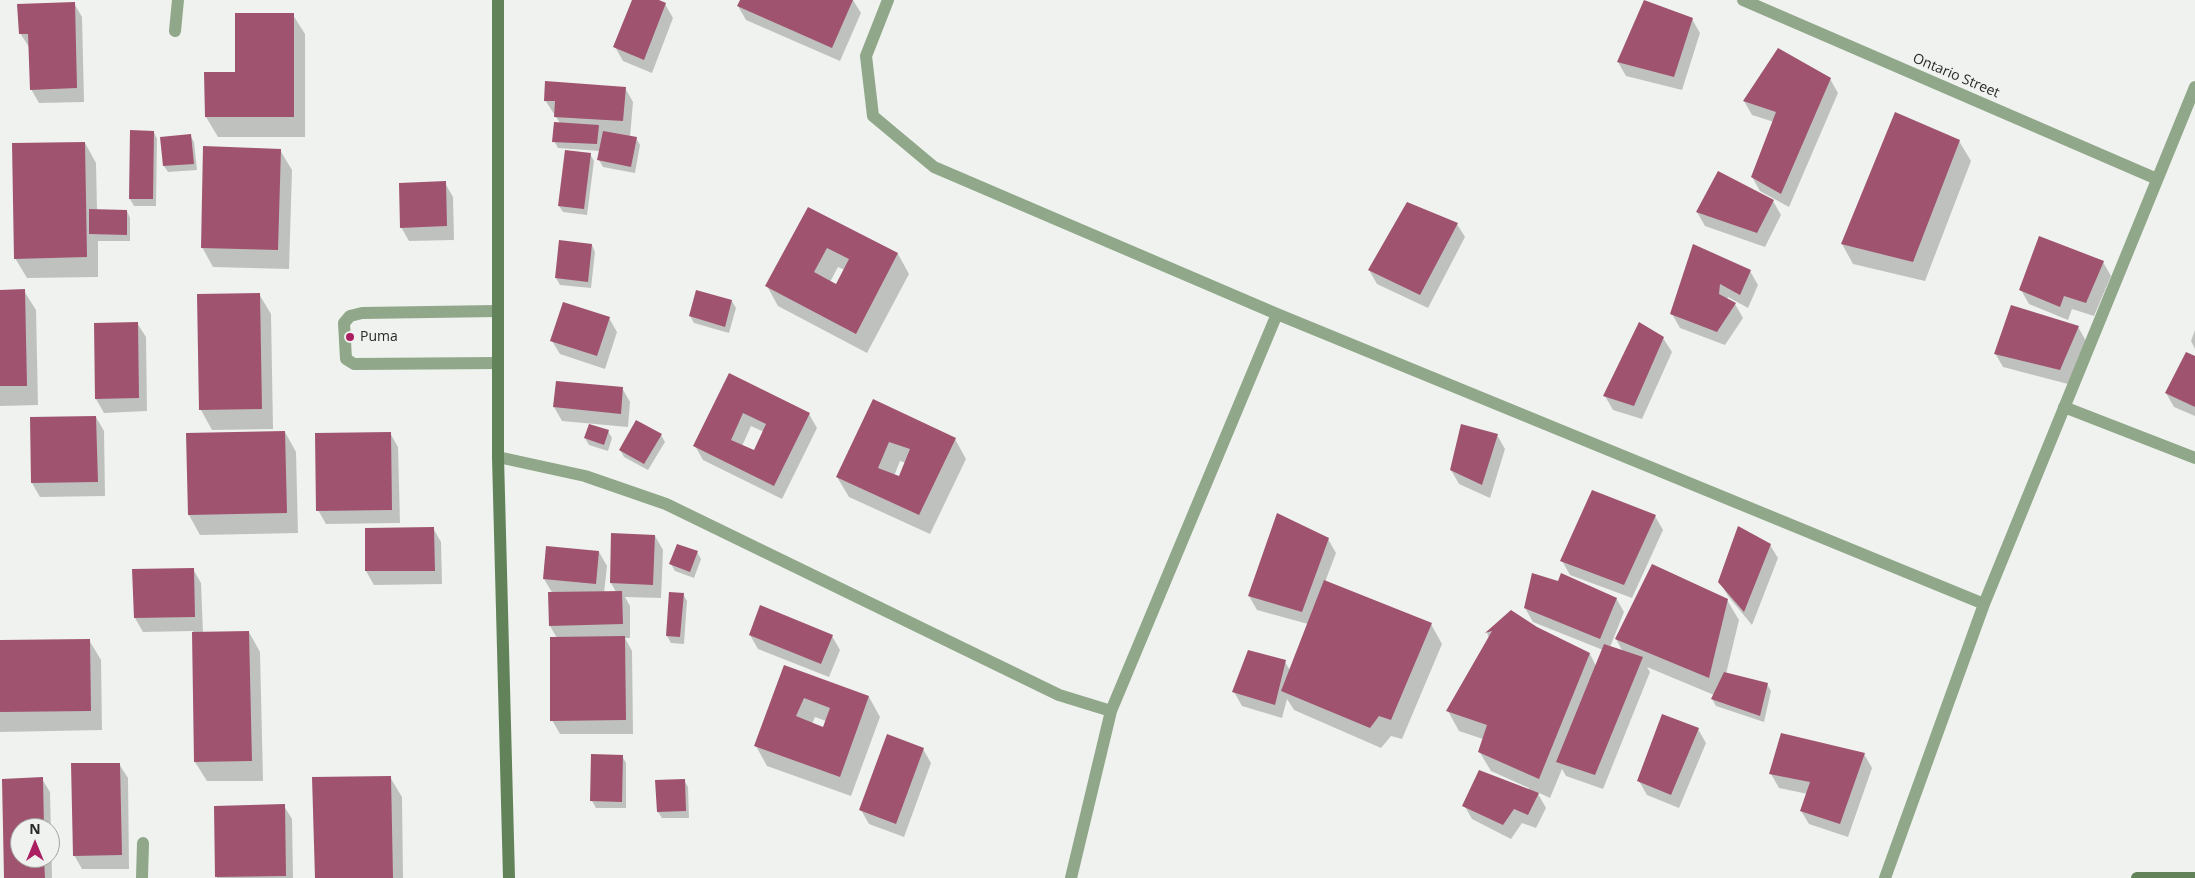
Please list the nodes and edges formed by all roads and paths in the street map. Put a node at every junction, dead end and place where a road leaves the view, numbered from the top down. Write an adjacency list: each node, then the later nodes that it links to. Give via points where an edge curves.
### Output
1 (178, 0): 5 (street)
2 (498, 0): 8 (street)
3 (888, 0): 9 (street, via 866,56 873,116 934,167)
4 (1745, 0): 7 (street, Ontario Street)
5 (176, 31)
6 (2195, 87): 7 (street)
7 (2157, 179): 11 (street)
8 (497, 311): 10 (street); 10 (street, via 362,313 350,316 344,323 346,359 354,364)
9 (1277, 314): 14 (street); 15 (street)
10 (498, 362): 12 (street)
11 (2064, 407): 13 (street); 14 (street)
12 (498, 457): 15 (street, via 585,476 666,504 1059,695); 18 (street)
13 (2195, 458)
14 (1984, 604): 20 (street)
15 (1111, 710): 19 (street)
16 (143, 843): 17 (street)
17 (142, 878)
18 (509, 878)
19 (1071, 878)
20 (1885, 878)
21 (2136, 878): 22 (street)
22 (2195, 878)

